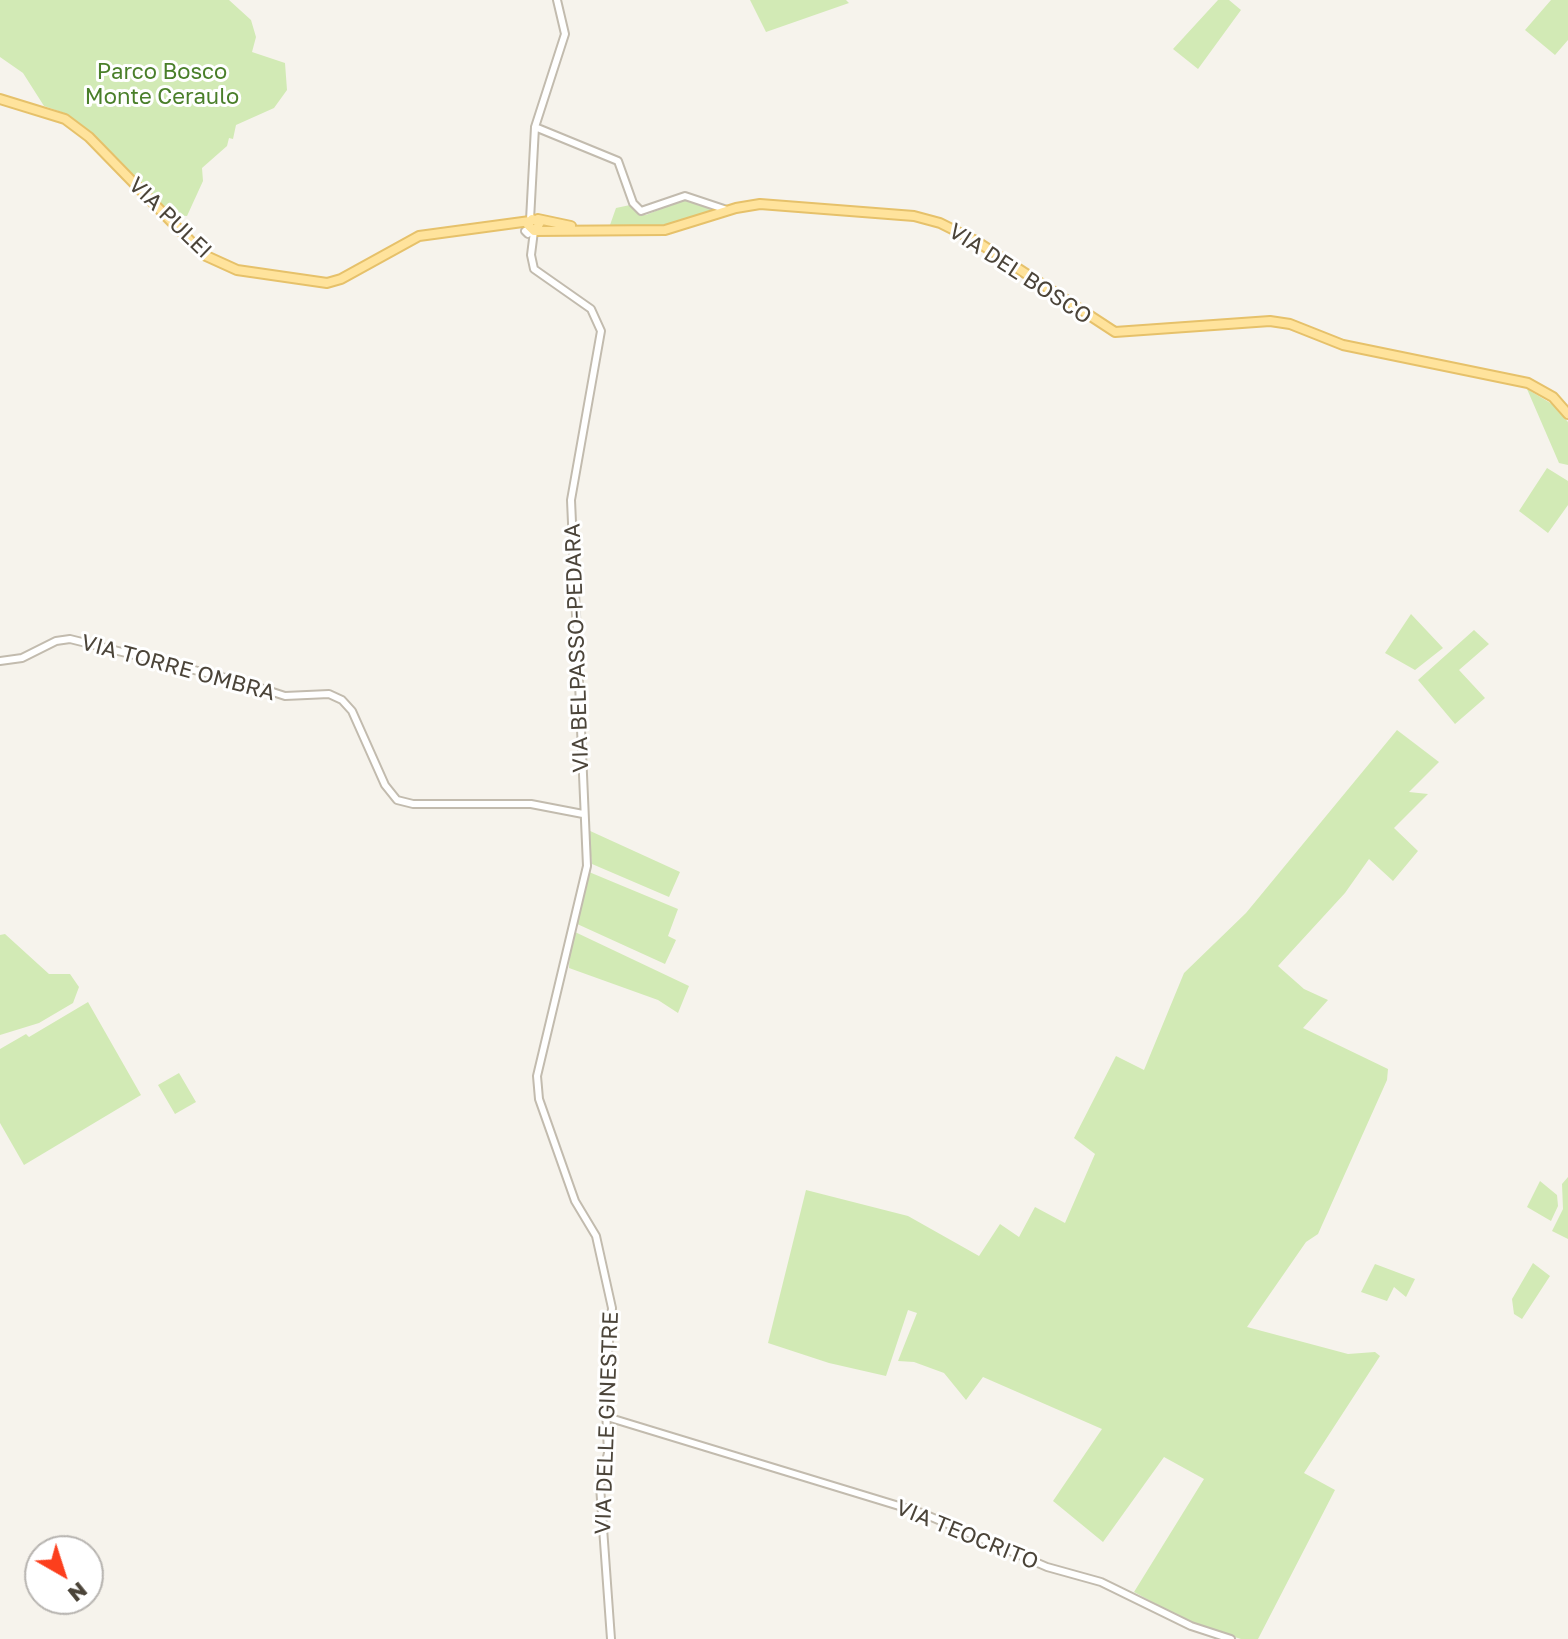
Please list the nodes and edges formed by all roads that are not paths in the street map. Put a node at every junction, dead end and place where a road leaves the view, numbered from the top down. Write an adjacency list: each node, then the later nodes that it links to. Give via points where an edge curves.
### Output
1 (557, 0): 3 (street, via 565,24 564,43)
2 (0, 99): 5 (main road, VIA PULEI, via 47,111 74,125 204,255 227,268 327,283 419,236)
3 (535, 127): 4 (street, VIA DEL BOSCO, via 613,157 641,211 685,196); 5 (street)
4 (727, 210): 6 (main road, via 665,230); 7 (main road, VIA DEL BOSCO, via 779,204 926,218 976,241 1115,332 1281,322 1343,345 1528,383 1553,397)
5 (534, 225): 6 (main road); 6 (main road); 9 (street, VIA BELPASSO-PEDARA, via 534,269 591,309 601,331 571,500)
6 (592, 229)
7 (1568, 414)
8 (0, 661): 9 (street, VIA TORRE OMBRA, via 70,639 285,696 329,694 352,711 385,785 403,803 531,804)
9 (583, 814): 10 (street, VIA BELPASSO-PEDARA, via 587,866)
10 (537, 1076): 11 (street, VIA DELLE GINESTRE, via 539,1099 575,1201 596,1236 610,1292)
11 (607, 1417): 12 (street, VIA DELLE GINESTRE, via 600,1522); 13 (street, VIA TEOCRITO, via 922,1513)
12 (611, 1639)
13 (1231, 1639)

